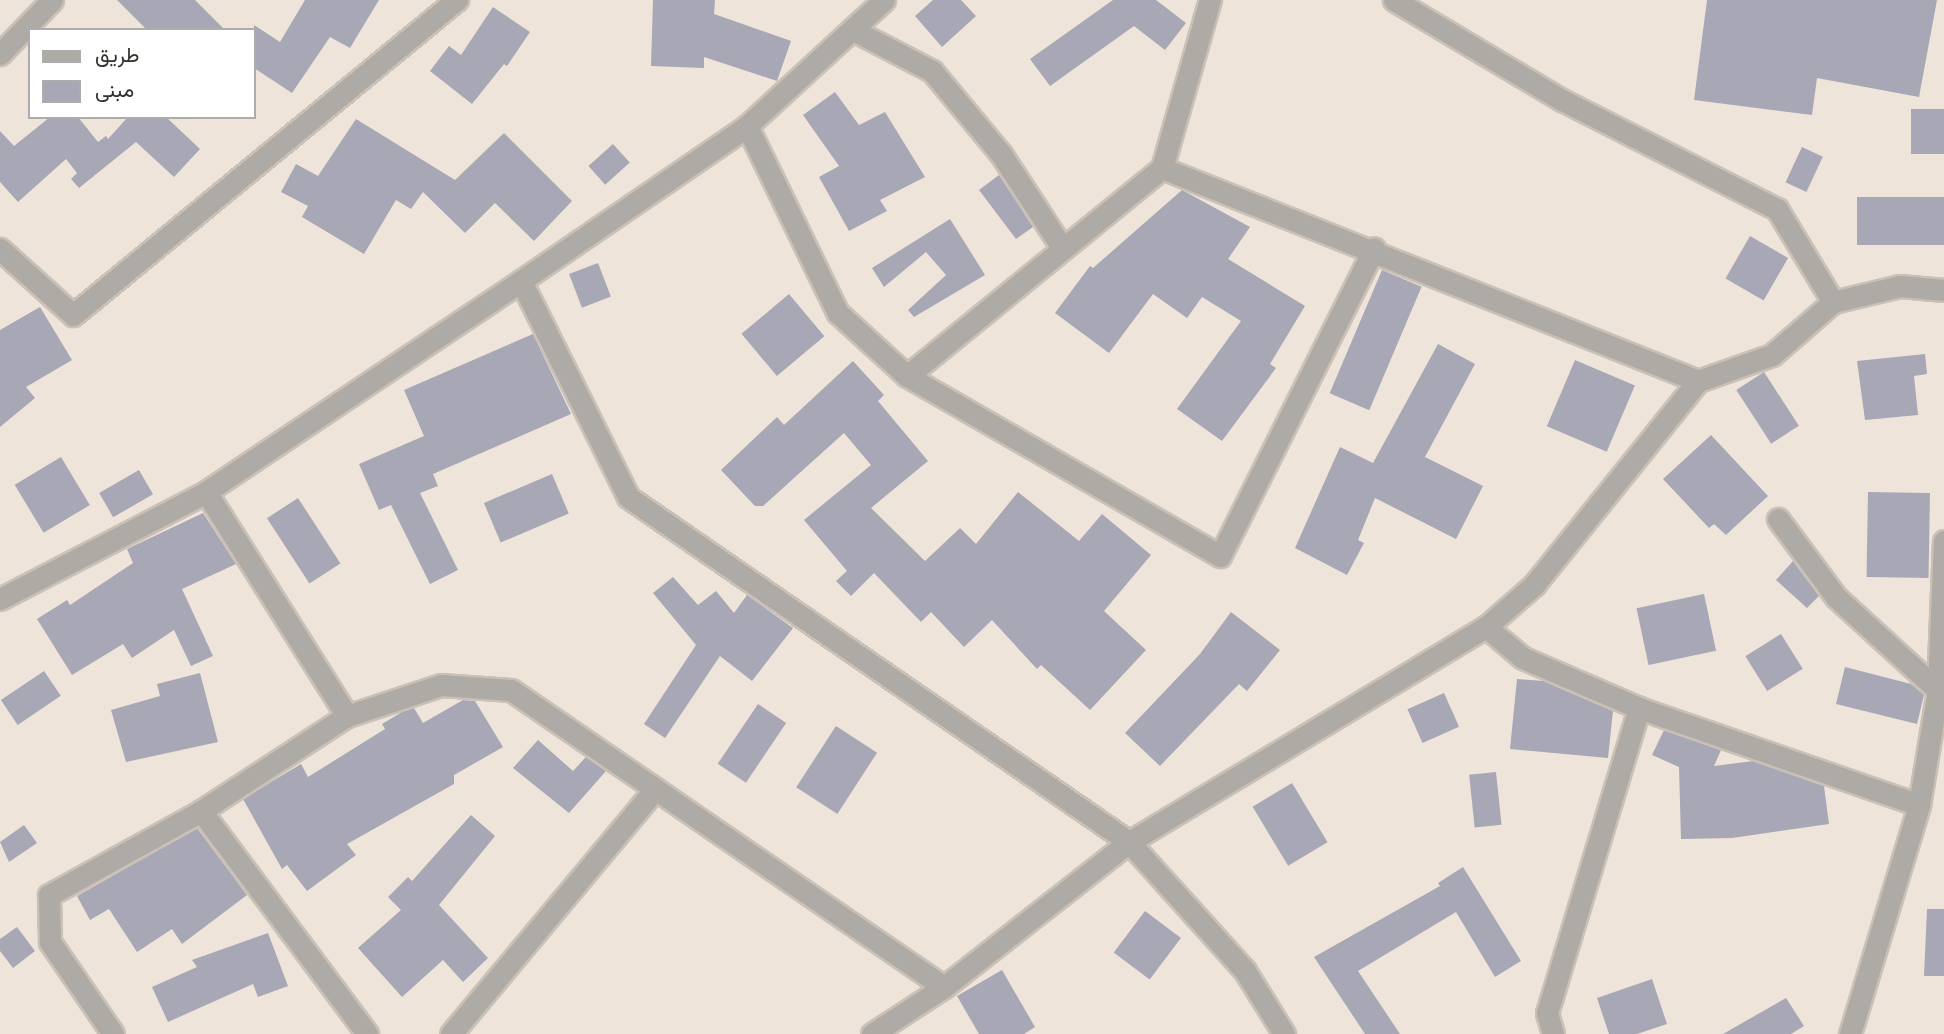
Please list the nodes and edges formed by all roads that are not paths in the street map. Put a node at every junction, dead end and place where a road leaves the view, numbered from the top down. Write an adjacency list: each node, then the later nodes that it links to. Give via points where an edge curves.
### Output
1 (52, 0): 7 (street)
2 (457, 0): 12 (street, via 73,315)
3 (884, 0): 6 (street)
4 (1210, 0): 9 (street)
5 (1394, 0): 15 (street, via 1562,100 1777,209)
6 (855, 31): 8 (street); 10 (street, via 932,71 1001,154)
7 (0, 54)
8 (747, 126): 13 (street); 16 (street, via 838,313)
9 (1162, 168): 10 (street); 11 (street)
10 (1061, 246): 16 (street)
11 (1374, 248): 16 (street, via 1220,555); 17 (street)
12 (0, 249)
13 (521, 281): 18 (street); 29 (street, via 628,497)
14 (1944, 290): 15 (street, via 1900,286)
15 (1833, 302): 17 (street, via 1772,355)
16 (907, 376)
17 (1698, 381): 22 (street, via 1534,585)
18 (206, 492): 21 (street); 25 (street)
19 (1778, 519): 23 (street, via 1836,597)
20 (1944, 541): 23 (street)
21 (0, 599)
22 (1486, 627): 24 (street, via 1523,659); 29 (street)
23 (1938, 690): 27 (street)
24 (1639, 708): 27 (street); 36 (street, via 1547,1013)
25 (347, 716): 26 (street, via 441,685 512,691); 28 (street)
26 (655, 789): 30 (street); 33 (street)
27 (1919, 805): 37 (street)
28 (201, 811): 31 (street, via 49,895 50,942); 32 (street)
29 (1129, 842): 30 (street); 35 (street, via 1245,971)
30 (944, 987): 34 (street)
31 (113, 1034)
32 (367, 1034)
33 (451, 1034)
34 (872, 1034)
35 (1284, 1034)
36 (1553, 1034)
37 (1850, 1034)

